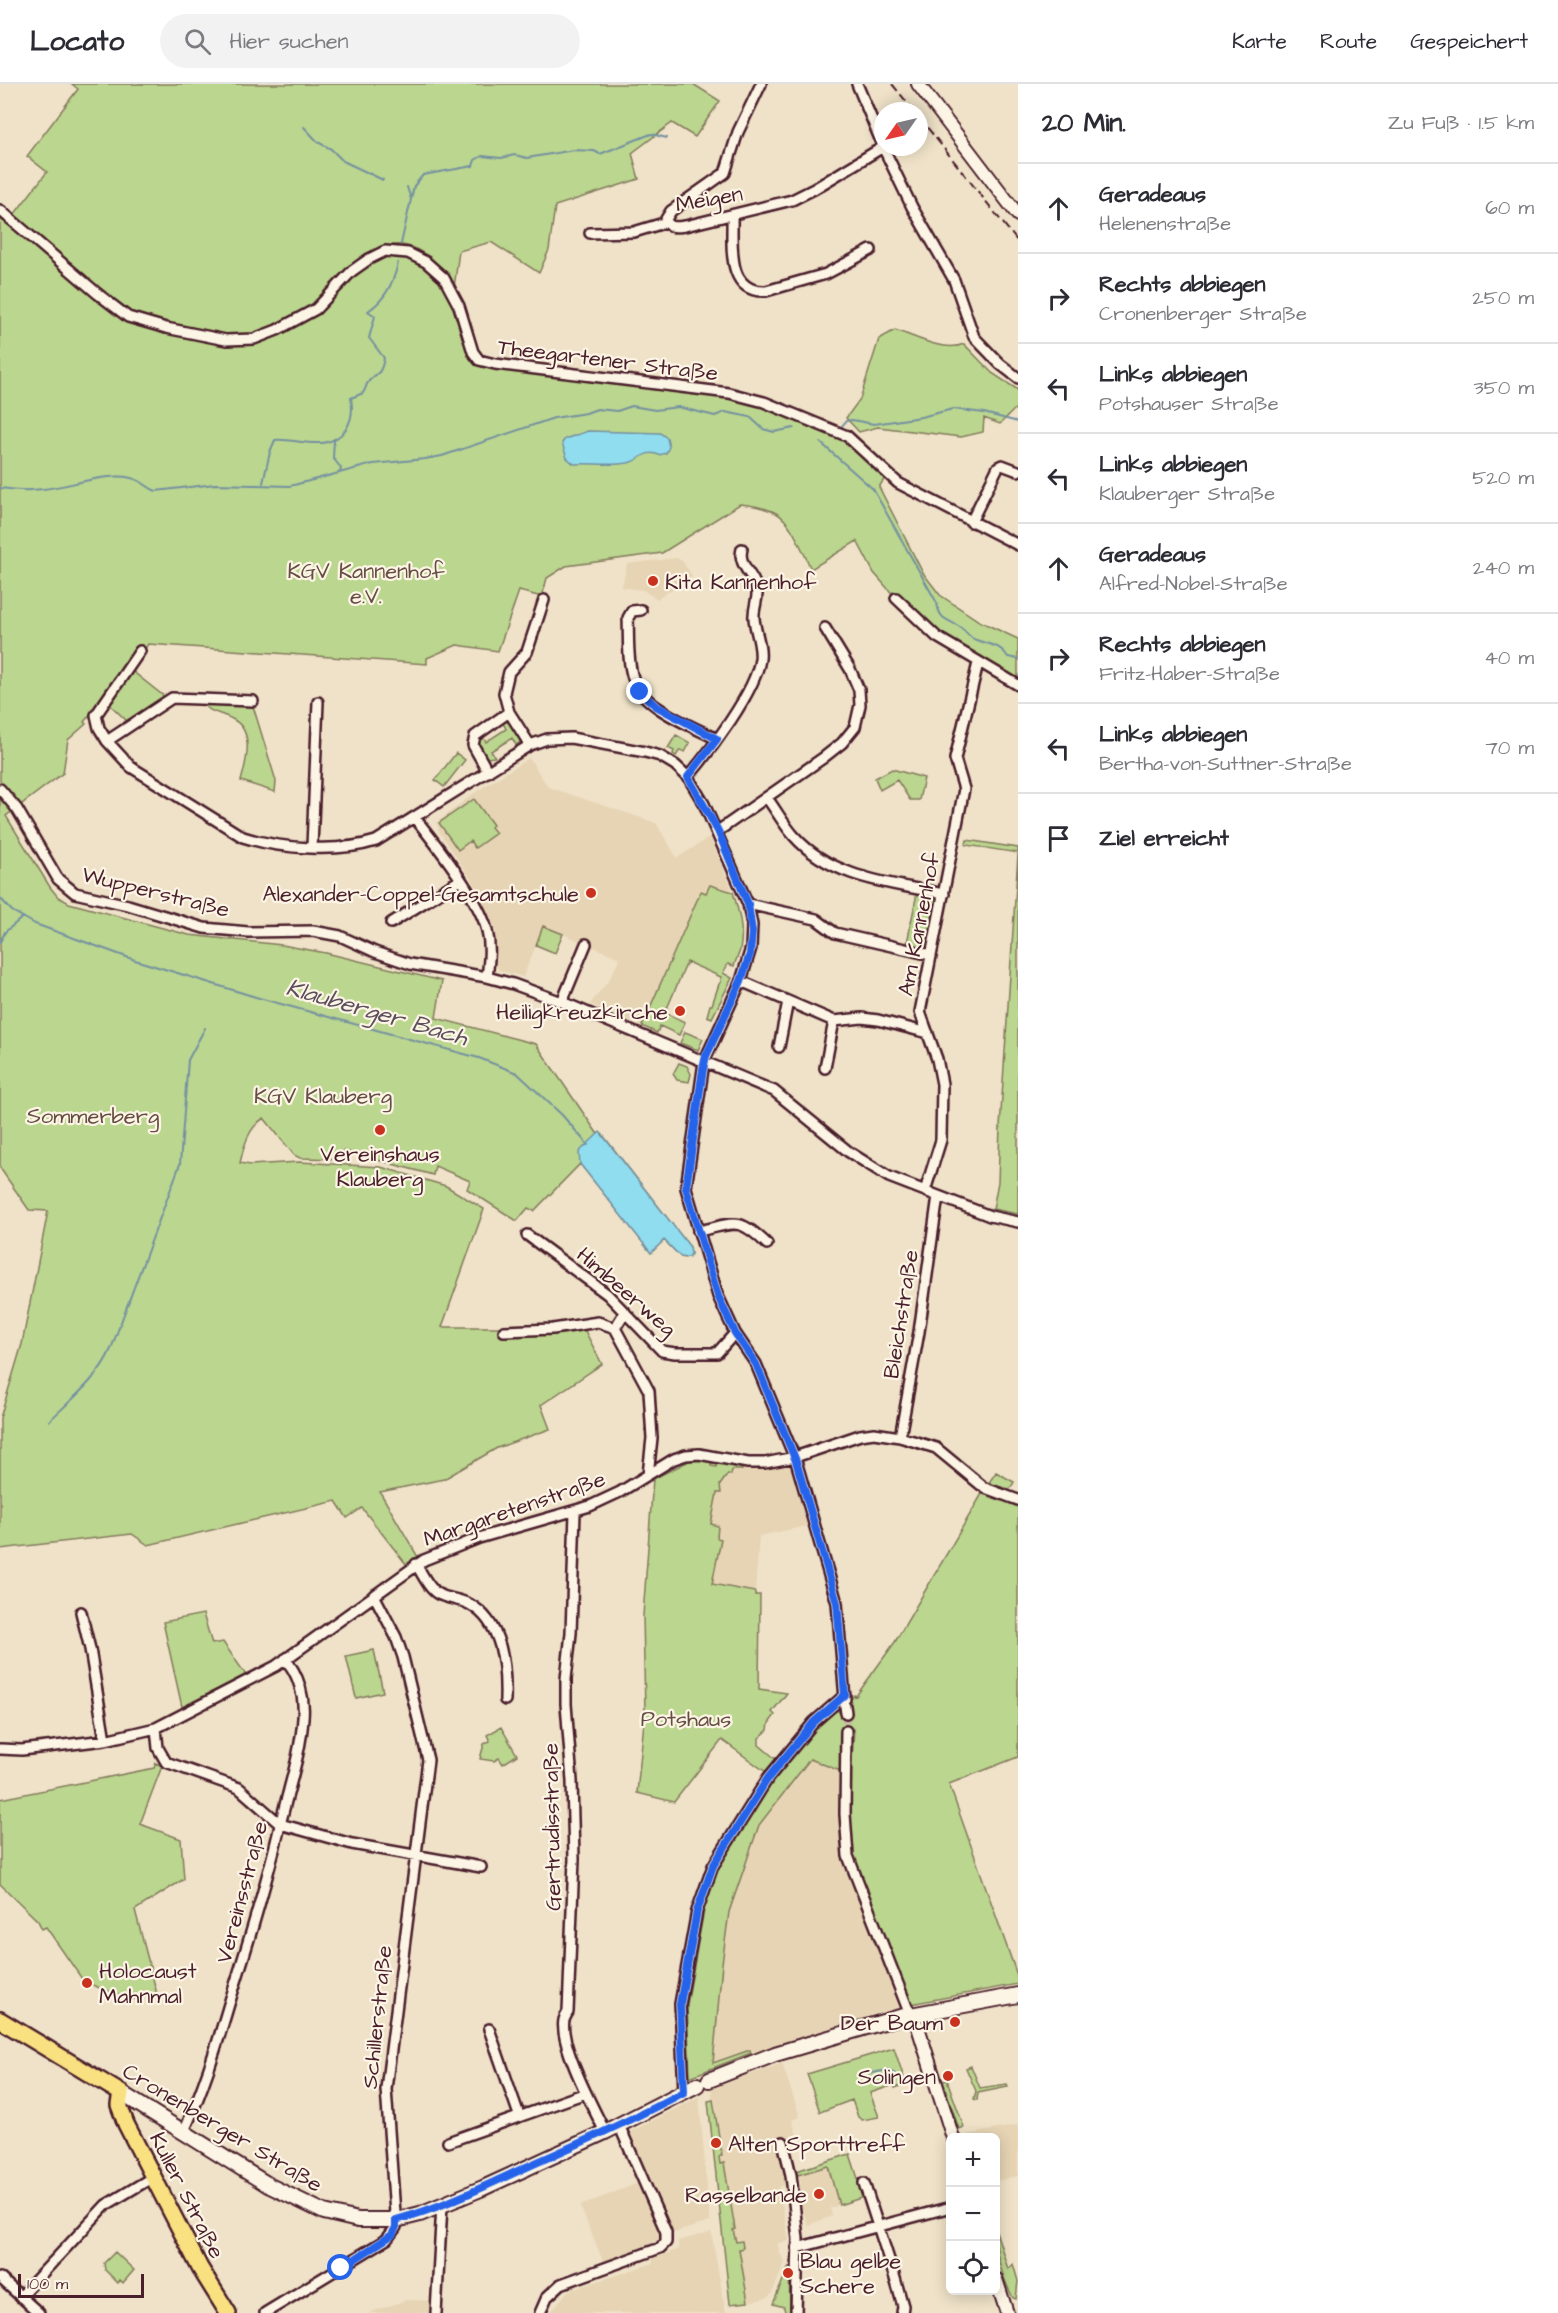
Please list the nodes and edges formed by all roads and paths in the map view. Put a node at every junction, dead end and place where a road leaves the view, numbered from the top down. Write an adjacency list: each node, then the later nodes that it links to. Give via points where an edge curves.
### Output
1 (761, 84): 10 (street, Meigen, via 738,132 725,173 674,208 667,215)
2 (857, 84): 4 (street)
3 (918, 84): 8 (street)
4 (874, 125)
5 (874, 152): 9 (street, Meigen, via 800,197)
6 (887, 156): 13 (street, via 954,280 974,337)
7 (0, 210): 15 (street, Theegartener Straße, via 128,317 226,340 271,333 316,309 369,259 385,251 408,253 434,268 448,283 479,360 729,393 764,402 847,436 898,483)
8 (1018, 215)
9 (732, 216): 10 (street, Meigen, via 677,227); 12 (street, via 735,270 744,285 756,290 766,291 826,274)
10 (667, 222): 11 (street, via 634,232)
11 (590, 233)
12 (871, 250)
13 (1018, 378)
14 (1018, 471): 15 (street, via 998,467)
15 (971, 522): 16 (street, Theegartener Straße)
16 (1018, 545)
17 (741, 549): 28 (street, via 742,562 757,587 753,617 760,661 751,685)
18 (896, 598): 23 (street, via 937,637)
19 (544, 600): 27 (street, via 527,652 506,679 503,698)
20 (640, 610): 28 (street, via 628,618 631,671 637,688 656,706)
21 (825, 628): 34 (street, via 856,682 860,697 857,722 838,747)
22 (140, 651): 29 (street, via 96,715)
23 (978, 663): 24 (street); 39 (street, Am Kannenhof, via 955,759 964,789)
24 (1018, 685)
25 (253, 701): 29 (street, via 171,698)
26 (318, 702): 37 (street)
27 (509, 712): 30 (street); 31 (street, via 475,736 473,745)
28 (717, 739): 32 (street)
29 (107, 741): 37 (street, via 131,766 243,837 263,843)
30 (530, 745): 31 (street); 32 (street, via 565,737 620,747 660,756)
31 (488, 772): 35 (street)
32 (688, 777): 36 (street)
33 (0, 789): 44 (street, Wupperstraße, via 17,809 57,879 81,896 128,905 204,928 268,933 313,931 340,936 410,964)
34 (767, 798): 36 (street); 39 (street, via 795,838 827,863 859,876)
35 (416, 818): 37 (street, via 370,844); 38 (street)
36 (718, 831): 40 (street)
37 (312, 847)
38 (460, 880): 41 (street); 44 (street, via 487,930)
39 (944, 894): 43 (street, Am Kannenhof)
40 (748, 904): 43 (street, via 816,919 835,933); 45 (street, via 752,942)
41 (391, 923)
42 (586, 944): 47 (street)
43 (931, 954): 49 (street, Am Kannenhof, via 920,1012)
44 (487, 977): 47 (street, Wupperstraße)
45 (741, 981): 46 (street); 51 (street)
46 (788, 1001): 48 (street); 50 (street)
47 (562, 1002): 51 (street, Wupperstraße)
48 (834, 1021): 49 (street, via 878,1020); 52 (street)
49 (928, 1033): 53 (street, Am Kannenhof, via 942,1084 942,1114 940,1140)
50 (779, 1047)
51 (704, 1062): 53 (street, Wupperstraße, via 774,1091 849,1152 889,1177); 56 (street, via 686,1188)
52 (825, 1068)
53 (925, 1191): 54 (street, Wupperstraße)
54 (938, 1196): 55 (street, Wupperstraße); 63 (street, Bleichstraße)
55 (1018, 1222)
56 (698, 1231): 58 (street, via 742,1224); 62 (street, via 718,1296)
57 (527, 1235): 59 (street, Himbeerweg, via 607,1294)
58 (767, 1244)
59 (625, 1312): 60 (street); 62 (street, Himbeerweg, via 668,1353 717,1353)
60 (615, 1328): 61 (street, via 598,1322 553,1329); 65 (street, via 649,1391 652,1438)
61 (504, 1330)
62 (735, 1333): 64 (street, via 756,1364)
63 (900, 1437): 64 (street, Margaretenstraße, via 860,1435); 66 (street, Margaretenstraße, via 936,1448 983,1486)
64 (795, 1457): 65 (street, Margaretenstraße, via 748,1463 686,1455); 84 (street, via 837,1603 845,1703 814,1722 773,1772 713,1866 697,1911 680,2004)
65 (648, 1475): 67 (street, Margaretenstraße)
66 (1018, 1500)
67 (575, 1512): 68 (street, Margaretenstraße, via 479,1538); 86 (street, Gertrudisstraße, via 566,1679 574,1859 564,2033)
68 (420, 1562): 69 (street, Margaretenstraße); 72 (street, via 430,1587 471,1605 494,1630 505,1661)
69 (374, 1595): 71 (street, Margaretenstraße); 78 (street, Schillerstraße, via 403,1657 428,1760)
70 (81, 1612): 75 (street)
71 (285, 1659): 73 (street, Margaretenstraße); 77 (street, Vereinsstraße, via 301,1688 303,1719)
72 (505, 1700)
73 (156, 1728): 75 (street, Margaretenstraße); 77 (street, via 158,1748 166,1762 239,1788)
74 (846, 1731): 81 (street, via 848,1856)
75 (105, 1740): 76 (street, Margaretenstraße)
76 (0, 1749)
77 (280, 1824): 78 (street, via 352,1844); 90 (street, Vereinsstraße, via 240,1971 207,2074)
78 (414, 1855): 79 (street); 98 (street, Schillerstraße, via 386,2089)
79 (481, 1867)
80 (1018, 1995): 81 (main road, Cronenberger Straße)
81 (912, 2014): 84 (main road, Cronenberger Straße, via 781,2052); 91 (street)
82 (0, 2020): 85 (main road, Cronenberger Straße)
83 (489, 2029): 87 (street)
84 (684, 2092): 88 (main road, Cronenberger Straße)
85 (121, 2093): 90 (main road, Cronenberger Straße); 94 (main road, Kuller Straße, via 120,2111)
86 (586, 2093): 87 (street); 89 (street, Gertrudisstraße)
87 (519, 2115): 92 (street)
88 (619, 2125): 89 (main road, Cronenberger Straße); 108 (street, via 666,2232 666,2242 561,2284 547,2297)
89 (605, 2132): 96 (main road, Cronenberger Straße)
90 (183, 2133): 98 (main road, Cronenberger Straße, via 270,2186 324,2212 357,2220)
91 (951, 2133)
92 (448, 2142)
93 (783, 2142): 100 (street, via 791,2175)
94 (153, 2177): 103 (street, via 106,2205); 105 (main road, Kuller Straße)
95 (864, 2183): 99 (street)
96 (442, 2205): 98 (main road, Cronenberger Straße); 107 (street)
97 (946, 2208): 99 (street)
98 (396, 2222): 106 (street, via 387,2239)
99 (879, 2227): 100 (street); 110 (street)
100 (797, 2247): 109 (street)
101 (0, 2278): 103 (street)
102 (1000, 2291): 111 (street)
103 (20, 2297): 104 (street)
104 (39, 2313)
105 (228, 2313)
106 (265, 2313)
107 (436, 2313)
108 (540, 2313)
109 (796, 2313)
110 (902, 2313)
111 (1007, 2313)

